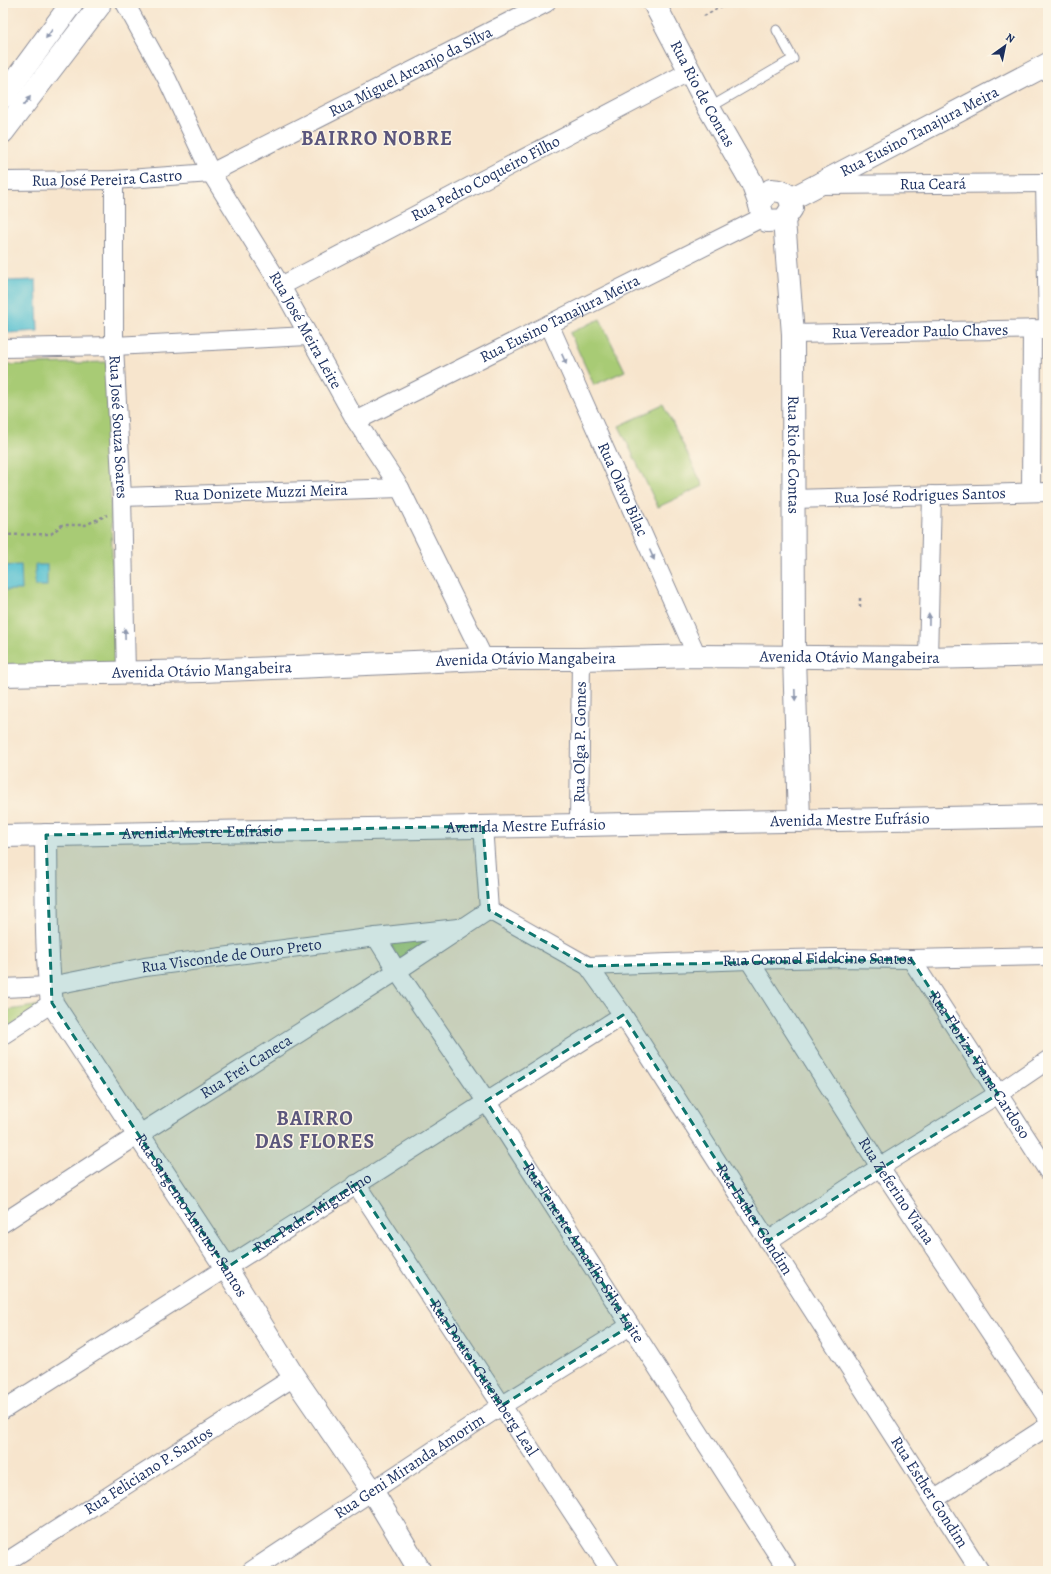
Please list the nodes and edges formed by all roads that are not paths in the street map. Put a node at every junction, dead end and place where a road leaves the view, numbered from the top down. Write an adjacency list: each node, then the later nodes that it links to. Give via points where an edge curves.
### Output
1 (72, 3): 9 (street, one-way to 9)
2 (99, 3): 11 (street, one-way to 2)
3 (125, 3): 12 (street, Rua José Meira Leite, via 167,79)
4 (546, 3): 12 (street, Rua Miguel Arcanjo da Silva)
5 (654, 3): 8 (street, Rua Rio de Contas)
6 (777, 30): 10 (lane, via 793,59)
7 (1048, 64): 16 (street, Rua Eusino Tanajura Meira)
8 (690, 71): 10 (street, Rua Rio de Contas); 21 (street, Rua Pedro Coqueiro Filho)
9 (3, 98)
10 (709, 108): 17 (street, Rua Rio de Contas)
11 (3, 132)
12 (211, 173): 13 (street, Rua José Pereira Castro); 21 (street, Rua José Meira Leite)
13 (114, 180): 14 (street, Rua José Pereira Castro); 26 (street, Rua José Souza Soares)
14 (3, 181)
15 (1047, 183): 16 (street, Rua Ceará); 23 (street)
16 (819, 185): 18 (street, Rua Eusino Tanajura Meira)
17 (762, 198): 18 (street, via 783,191); 19 (street, via 767,221); 20 (street, Rua Rio de Contas); 22 (street, Rua Eusino Tanajura Meira)
18 (791, 199): 19 (street, via 792,208)
19 (784, 220): 20 (street, Rua Rio de Contas)
20 (787, 253): 24 (street, Rua Rio de Contas)
21 (281, 286): 25 (street, Rua José Meira Leite)
22 (549, 324): 28 (street, Rua Eusino Tanajura Meira); 35 (street, Rua Olavo Bilac, one-way to 35)
23 (1042, 329): 24 (street, Rua Vereador Paulo Chaves); 30 (street)
24 (793, 334): 33 (street, Rua Rio de Contas)
25 (308, 336): 26 (street); 28 (street, Rua José Meira Leite)
26 (114, 346): 27 (street); 32 (street, Rua José Souza Soares)
27 (3, 348)
28 (356, 421): 29 (street, Rua José Meira Leite)
29 (400, 488): 32 (street, Rua Donizete Muzzi Meira); 37 (street, Rua José Meira Leite)
30 (1040, 492): 31 (street, Rua José Rodrigues Santos)
31 (932, 495): 33 (street, Rua José Rodrigues Santos); 38 (street, one-way to 31)
32 (122, 496): 40 (street, Rua José Souza Soares, one-way to 32)
33 (793, 499): 36 (street, Rua Rio de Contas)
34 (1048, 655): 38 (street, Avenida Otávio Mangabeira)
35 (697, 656): 36 (street, Avenida Otávio Mangabeira); 39 (street, Avenida Otávio Mangabeira)
36 (794, 656): 38 (street, Avenida Otávio Mangabeira); 43 (street, Rua Rio de Contas, one-way to 43)
37 (484, 658): 39 (street, Avenida Otávio Mangabeira); 40 (street, Avenida Otávio Mangabeira)
38 (928, 658)
39 (581, 659): 44 (street, Rua Olga P. Gomes)
40 (126, 673): 41 (street, Avenida Otávio Mangabeira)
41 (3, 675)
42 (1048, 816): 43 (street, Avenida Mestre Eufrásio)
43 (799, 821): 44 (street, Avenida Mestre Eufrásio)
44 (580, 824): 45 (street, Avenida Mestre Eufrásio)
45 (483, 826): 46 (street, Avenida Mestre Eufrásio); 48 (street)
46 (46, 835): 47 (street, Avenida Mestre Eufrásio); 57 (street)
47 (3, 836)
48 (489, 910): 49 (street, Rua Frei Caneca); 54 (street, Rua Esther Gondim)
49 (460, 928): 50 (street, Rua Visconde de Ouro Preto); 55 (street, Rua Frei Caneca)
50 (376, 937): 55 (street, Rua Tenente Amarílio Silva Leite); 57 (street, Rua Visconde de Ouro Preto, via 145,967)
51 (1048, 956): 52 (street, Rua Coronel Fidelcino Santos)
52 (911, 959): 53 (street, Rua Coronel Fidelcino Santos); 61 (street, Rua Floriza Viana Cardoso)
53 (749, 960): 54 (street, Rua Coronel Fidelcino Santos); 64 (street, Rua Zeferino Viana)
54 (588, 966): 58 (street, Rua Esther Gondim)
55 (397, 971): 62 (street, Rua Tenente Amarílio Silva Leite); 63 (street, Rua Frei Caneca)
56 (3, 988): 57 (street, Rua Visconde de Ouro Preto)
57 (51, 995): 59 (street); 63 (street, Rua Sargento Antenor Santos)
58 (623, 1015): 62 (street, Rua Padre Miguelino); 68 (street, Rua Esther Gondim)
59 (3, 1035)
60 (1048, 1060): 61 (street)
61 (998, 1094): 64 (street); 65 (street, Rua Floriza Viana Cardoso)
62 (486, 1101): 66 (street, Rua Padre Miguelino); 70 (street, Rua Tenente Amarílio Silva Leite)
63 (138, 1135): 67 (street, Rua Frei Caneca); 69 (street, Rua Sargento Antenor Santos)
64 (880, 1167): 68 (street); 74 (street, Rua Zeferino Viana)
65 (1048, 1170)
66 (356, 1184): 69 (street, Rua Padre Miguelino); 72 (street, Rua Doutor Gutemberg Leal)
67 (3, 1223)
68 (768, 1241): 77 (street, Rua Esther Gondim)
69 (226, 1268): 71 (street, Rua Sargento Antenor Santos); 73 (street, Rua Padre Miguelino)
70 (630, 1326): 72 (street, Rua Geni Miranda Amorim); 82 (street, Rua Tenente Amarílio Silva Leite)
71 (294, 1377): 76 (street, Rua Sargento Antenor Santos); 78 (street, Rua Feliciano P. Santos)
72 (501, 1406): 76 (street, Rua Geni Miranda Amorim); 81 (street, Rua Doutor Gutemberg Leal)
73 (3, 1410)
74 (1048, 1419)
75 (1048, 1426): 77 (street)
76 (373, 1492): 79 (street, Rua Geni Miranda Amorim); 80 (street, Rua Sargento Antenor Santos)
77 (935, 1499): 83 (street, Rua Esther Gondim)
78 (3, 1564)
79 (251, 1571)
80 (420, 1571)
81 (611, 1571)
82 (788, 1571)
83 (980, 1571)

